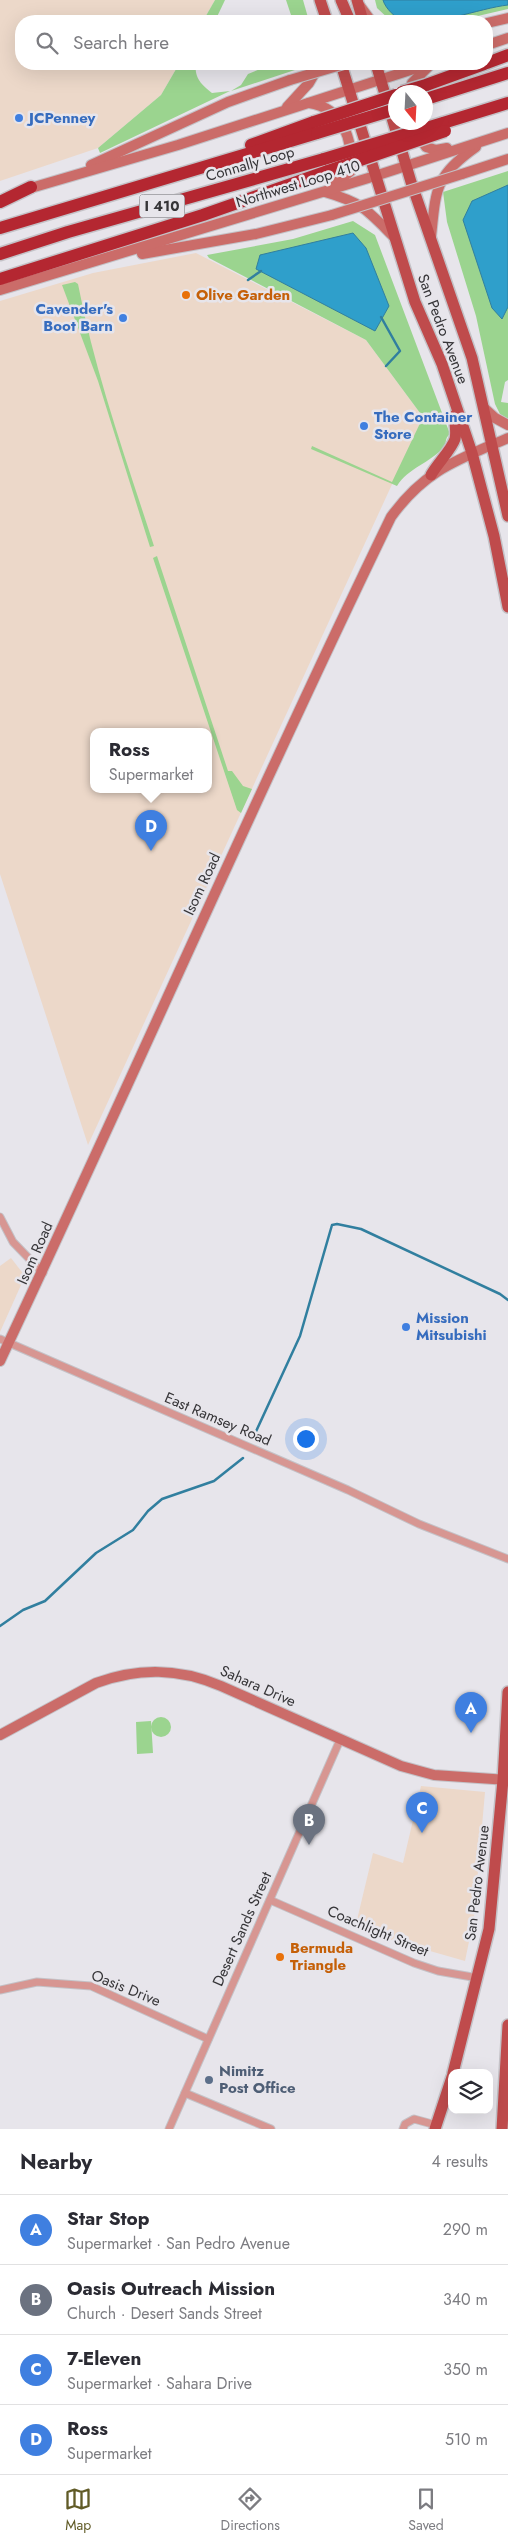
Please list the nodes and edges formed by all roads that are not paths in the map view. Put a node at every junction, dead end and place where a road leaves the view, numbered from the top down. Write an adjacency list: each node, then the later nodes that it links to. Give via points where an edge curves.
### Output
1 (320, 0): 4 (main road)
2 (341, 0): 5 (main road)
3 (357, 1): 6 (main road); 7 (main road)
4 (324, 15)
5 (347, 15)
6 (361, 15)
7 (367, 15)
8 (508, 18): 9 (main road)
9 (493, 22)
10 (508, 38): 11 (main road)
11 (493, 43)
12 (508, 56): 13 (highway)
13 (493, 61)
14 (317, 70): 32 (main road, via 309,83)
15 (322, 70): 43 (main road, bridge, via 228,102)
16 (344, 70): 26 (main road, San Pedro Avenue)
17 (374, 70): 23 (main road)
18 (378, 70): 23 (main road, San Pedro Avenue)
19 (411, 70): 23 (main road)
20 (424, 70): 24 (main road)
21 (465, 70): 25 (highway, bridge)
22 (508, 72): 27 (highway)
23 (380, 80): 26 (main road); 41 (main road, San Pedro Avenue)
24 (412, 85)
25 (423, 85)
26 (350, 90): 29 (main road); 42 (main road, San Pedro Avenue)
27 (433, 97)
28 (388, 98): 35 (highway, bridge)
29 (306, 103): 32 (main road); 45 (main road, via 322,105 336,114 352,154 351,171)
30 (508, 103): 34 (highway)
31 (508, 108): 34 (highway)
32 (284, 109): 43 (main road, via 178,145)
33 (388, 111): 35 (highway, bridge)
34 (444, 127): 40 (highway, bridge)
35 (316, 128): 48 (highway, I 410)
36 (417, 130): 38 (main road, via 426,148 436,150)
37 (508, 132): 38 (main road, Northwest Loop 410)
38 (485, 140): 41 (main road, Northwest Loop 410); 50 (main road, via 456,161 438,186)
39 (508, 159): 52 (main road, Northwest Loop 410, bridge, via 332,215 256,234)
40 (326, 165): 51 (highway, Connally Loop / I 410, via 68,232); 53 (highway, via 203,215)
41 (406, 166): 42 (main road, Northwest Loop 410); 50 (main road, San Pedro Avenue)
42 (375, 176): 45 (main road, Northwest Loop 410); 49 (main road, San Pedro Avenue)
43 (54, 181): 44 (main road)
44 (31, 187): 46 (main road); 47 (highway)
45 (324, 192): 49 (main road, via 367,208); 52 (main road, Northwest Loop 410)
46 (0, 197)
47 (0, 202)
48 (0, 228)
49 (394, 237): 55 (main road, San Pedro Avenue, via 415,302)
50 (431, 237): 56 (main road, San Pedro Avenue, via 472,358)
51 (0, 254)
52 (97, 262): 54 (main road, Northwest Loop 410)
53 (0, 279)
54 (0, 290)
55 (456, 406): 60 (main road, San Pedro Avenue); 61 (main road, via 454,444 439,459)
56 (484, 408): 57 (main road); 59 (main road, San Pedro Avenue)
57 (508, 425)
58 (508, 438): 59 (main road, Isom Road)
59 (493, 445): 60 (main road, Isom Road); 62 (main road, San Pedro Avenue)
60 (472, 453): 61 (main road, Isom Road); 63 (main road, San Pedro Avenue, via 494,536)
61 (431, 474): 65 (main road, Isom Road, via 405,498 387,526 145,1042)
62 (508, 516)
63 (508, 607)
64 (0, 1217): 65 (street, via 13,1242)
65 (43, 1273): 66 (main road, Isom Road)
66 (4, 1341): 67 (main road, Isom Road); 68 (street, East Ramsey Road, via 419,1524)
67 (0, 1361)
68 (508, 1559)
69 (508, 1692): 72 (main road, San Pedro Avenue)
70 (0, 1734): 71 (main road, Sahara Drive, via 96,1683 129,1673 157,1671 204,1679)
71 (340, 1740): 72 (main road, Sahara Drive, via 419,1772); 73 (street, Desert Sands Street)
72 (506, 1780): 74 (main road, San Pedro Avenue, via 489,1929)
73 (270, 1900): 74 (street, Coachlight Street, via 414,1963); 77 (street, Desert Sands Street)
74 (478, 1978): 78 (main road, San Pedro Avenue)
75 (0, 1990): 77 (street, Oasis Drive, via 37,1982 91,1986)
76 (508, 2025): 85 (main road)
77 (208, 2039): 80 (street, Desert Sands Street)
78 (454, 2069)
79 (448, 2089): 81 (main road)
80 (185, 2093): 82 (street, Desert Sands Street); 83 (street)
81 (435, 2127): 84 (street, via 414,2119)
82 (169, 2129)
83 (271, 2129)
84 (403, 2129)
85 (502, 2129)

